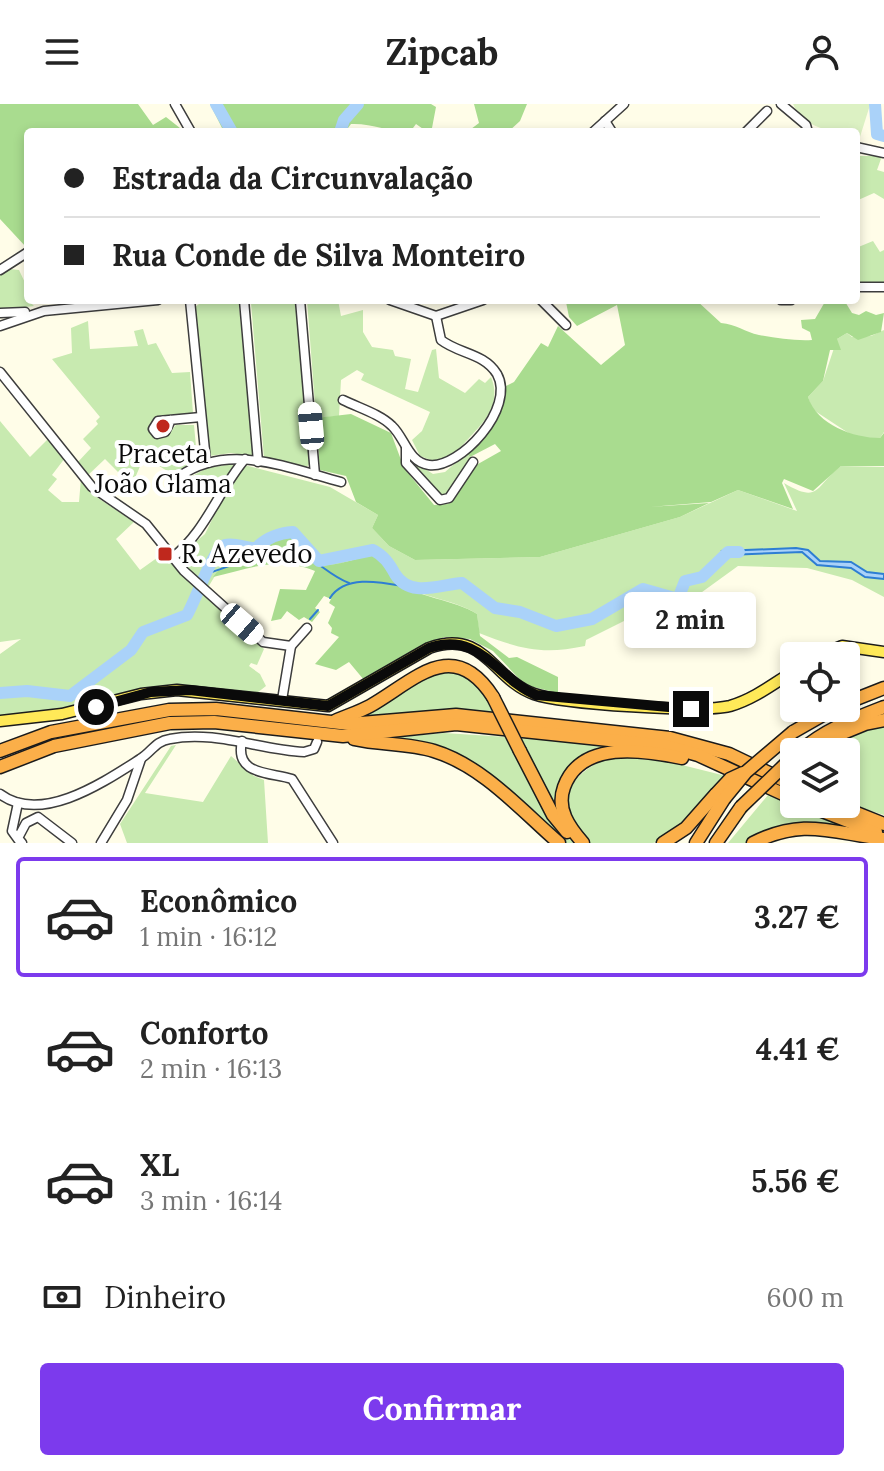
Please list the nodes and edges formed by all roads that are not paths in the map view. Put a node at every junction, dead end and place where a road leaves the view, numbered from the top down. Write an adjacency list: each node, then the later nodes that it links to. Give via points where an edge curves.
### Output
1 (175, 104): 6 (street)
2 (624, 104): 5 (street)
3 (781, 104): 10 (street)
4 (767, 111): 9 (street)
5 (605, 121): 7 (street); 8 (street)
6 (189, 128)
7 (597, 128)
8 (609, 128)
9 (750, 128)
10 (807, 128)
11 (860, 148): 12 (street)
12 (884, 153)
13 (24, 255): 14 (street)
14 (0, 270)
15 (860, 287): 16 (street)
16 (884, 287)
17 (121, 304): 25 (street)
18 (190, 304): 31 (street)
19 (244, 304): 36 (street)
20 (300, 304): 38 (street)
21 (412, 304): 26 (street)
22 (471, 304): 26 (street)
23 (545, 304): 28 (street)
24 (0, 313): 25 (street)
25 (38, 313): 27 (street)
26 (436, 316): 33 (street, via 441,340 491,366 502,398 492,422 450,461 424,464)
27 (3, 322)
28 (566, 325)
29 (0, 372): 41 (street, via 92,487 146,524)
30 (343, 400): 33 (street, via 394,427)
31 (201, 417): 32 (street); 35 (street)
32 (171, 420)
33 (406, 448): 37 (street, via 406,463 440,500 449,498)
34 (245, 459): 35 (street); 36 (street); 41 (street, via 227,480 203,526)
35 (206, 461): 39 (street)
36 (258, 462): 38 (street)
37 (473, 462)
38 (315, 475): 40 (street)
39 (180, 476)
40 (341, 482)
41 (173, 557): 43 (street, via 263,642)
42 (307, 628): 43 (street)
43 (291, 646): 49 (street)
44 (860, 649): 45 (main road)
45 (884, 652)
46 (780, 679): 49 (main road, via 746,700 717,709 536,695 479,650 446,644 322,709)
47 (884, 688): 48 (highway)
48 (860, 697)
49 (282, 700): 52 (main road, via 162,691 62,714)
50 (884, 707): 56 (highway)
51 (884, 720): 57 (highway)
52 (0, 721)
53 (333, 722): 60 (highway, via 216,709 169,710 51,732); 65 (highway, via 456,715 615,729 710,748); 79 (highway, bridge, via 432,668 464,669 493,697 553,815)
54 (810, 722): 68 (highway, bridge, via 730,779)
55 (343, 736): 62 (highway, via 456,724 666,746); 63 (highway, via 214,722 170,723 54,746); 78 (highway, via 449,756 486,779)
56 (820, 738)
57 (837, 738)
58 (242, 741): 59 (street, via 304,752); 61 (street, via 170,739 152,746); 77 (street, via 240,754 247,765 268,776 289,777)
59 (317, 742)
60 (0, 751)
61 (141, 759): 69 (street, via 73,797 43,805); 76 (street, via 127,800)
62 (720, 766): 66 (highway); 79 (highway, via 644,752 589,758 572,772 561,795 567,824)
63 (0, 767)
64 (780, 770): 82 (highway, bridge, via 741,807)
65 (780, 779)
66 (780, 793)
67 (0, 794): 69 (street)
68 (720, 796): 80 (highway); 81 (highway)
69 (18, 803): 74 (street, via 12,831)
70 (860, 814): 72 (highway)
71 (838, 818): 73 (highway)
72 (884, 824)
73 (884, 837): 83 (highway, via 812,826)
74 (21, 842): 75 (street, via 24,825 40,817)
75 (72, 843)
76 (101, 843)
77 (333, 843)
78 (559, 843)
79 (583, 843)
80 (663, 843)
81 (696, 843)
82 (716, 843)
83 (753, 843)

